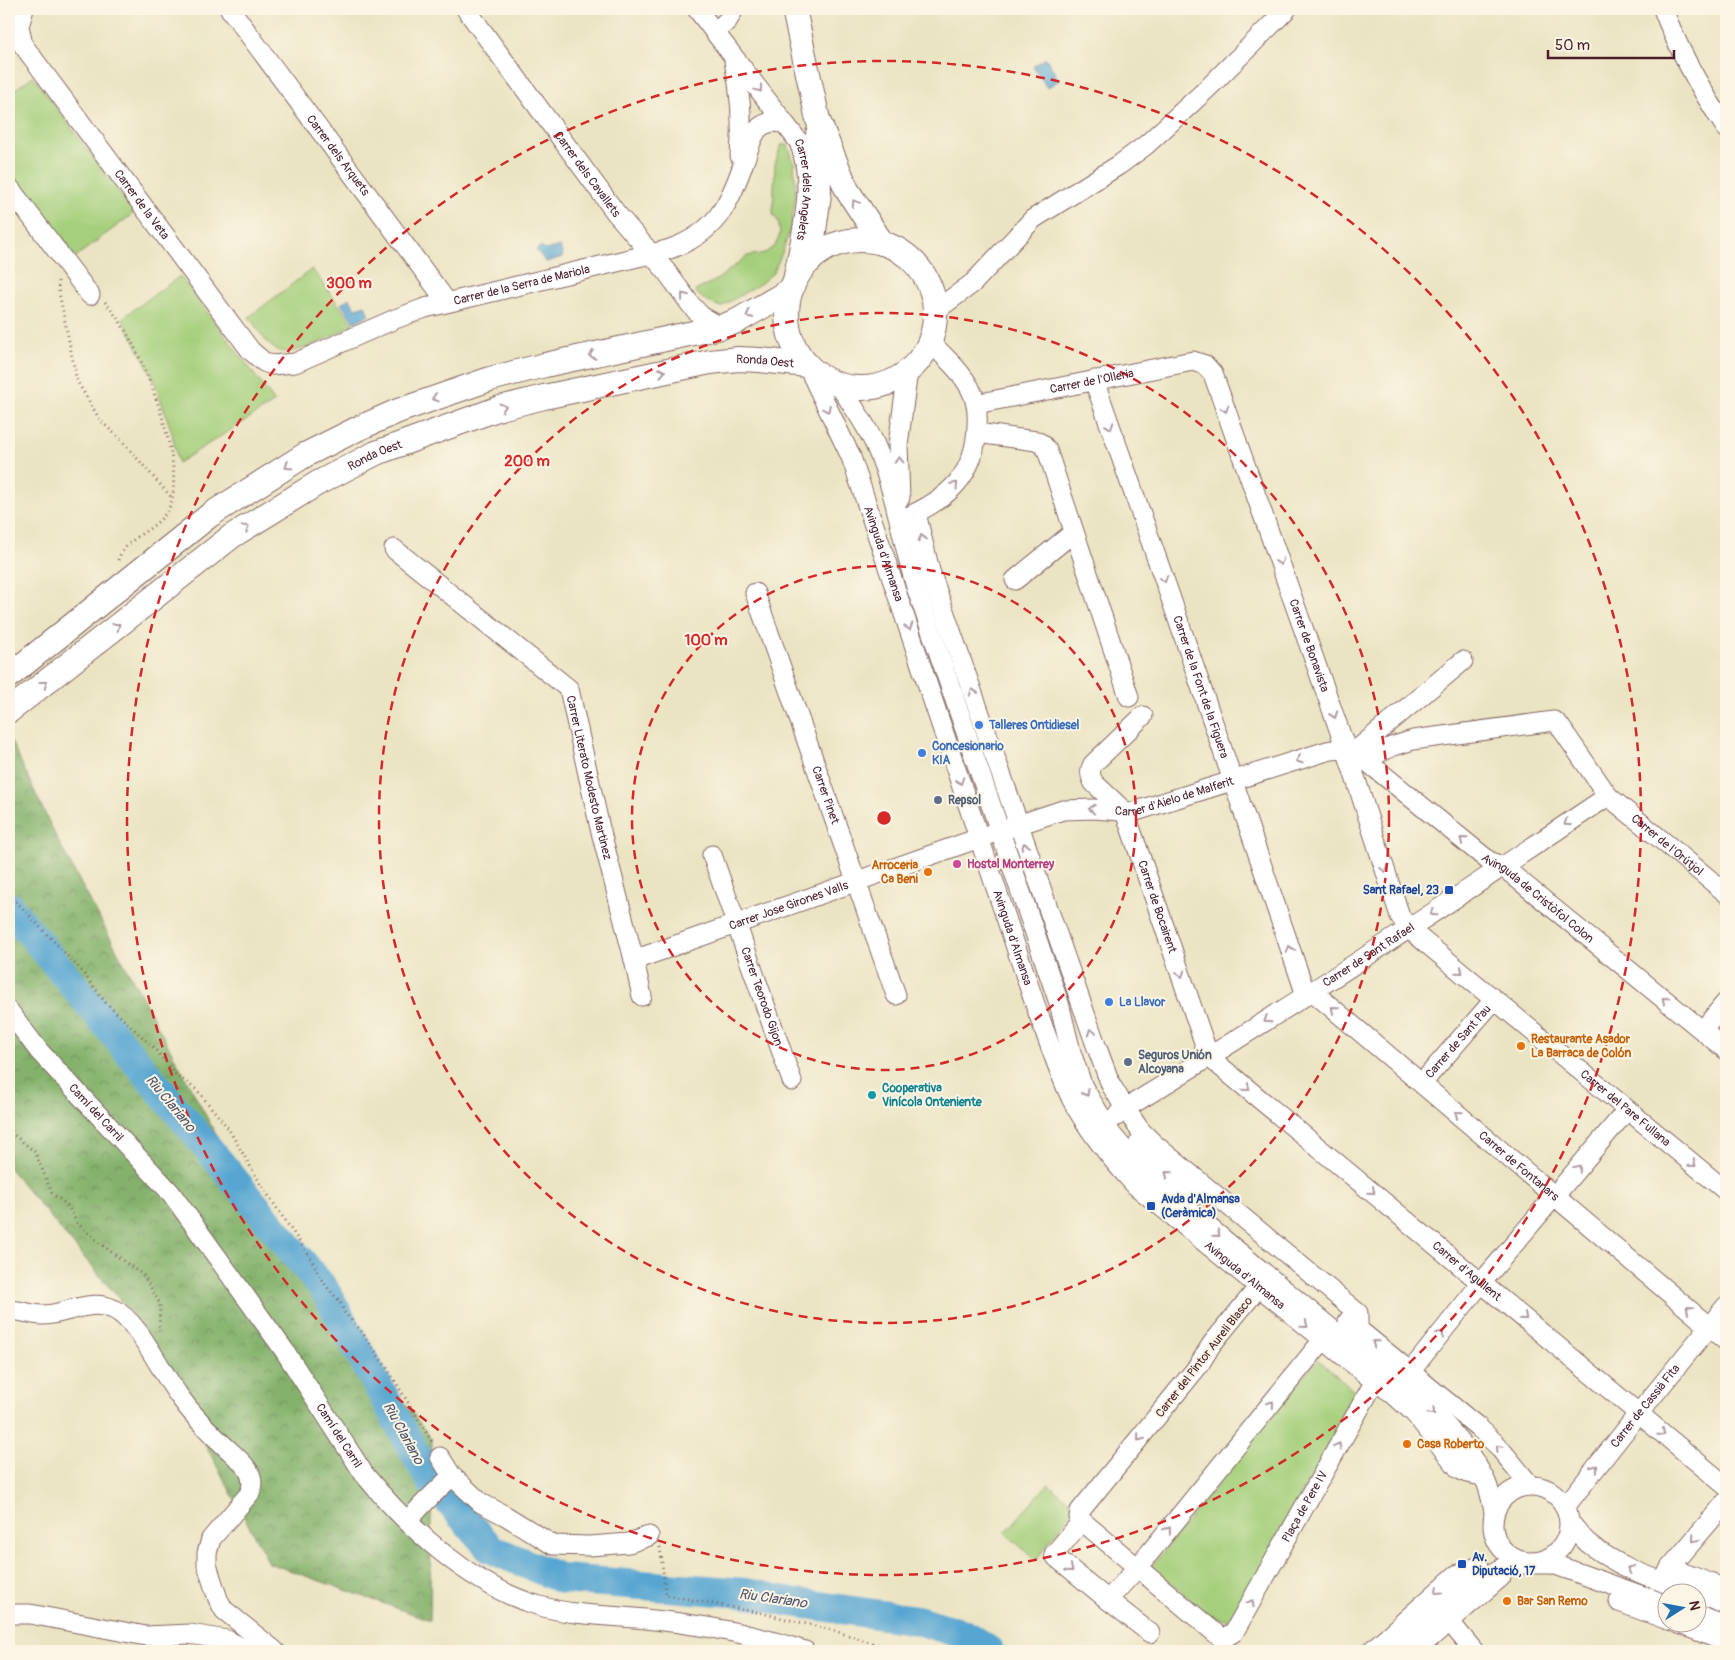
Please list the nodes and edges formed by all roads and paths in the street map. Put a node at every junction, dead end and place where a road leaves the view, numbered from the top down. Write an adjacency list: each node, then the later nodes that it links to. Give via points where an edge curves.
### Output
1 (230, 9): 22 (street, Carrer dels Arquets)
2 (466, 9): 18 (street, Carrer dels Cavallets, via 616,213)
3 (697, 9): 9 (street, Carrer dels Angelets)
4 (734, 9): 9 (street)
5 (794, 9): 11 (main road)
6 (1287, 9): 23 (street, via 1146,145 1033,219 973,283)
7 (1663, 9): 13 (street, via 1697,84)
8 (17, 20): 26 (street, Carrer de la Veta, via 23,45 251,351 264,362)
9 (715, 32): 10 (street, Carrer dels Angelets)
10 (732, 54): 12 (street, Carrer dels Angelets, one-way to 12); 14 (street, Carrer dels Angelets, via 742,115)
11 (818, 120): 16 (main road, one-way to 11, via 847,190); 19 (main road, via 819,194)
12 (784, 123): 14 (street, Carrer dels Angelets, via 766,123 758,129); 20 (street, Carrer dels Angelets, via 799,142 807,174 804,222)
13 (1726, 128)
14 (738, 182): 18 (street, Carrer de la Serra de Mariola, via 710,227 676,247)
15 (9, 187): 17 (street)
16 (882, 243): 19 (main road, via 844,242 825,249); 23 (main road, via 899,250 914,262 932,293)
17 (57, 250): 21 (street); 21 (path, via 59,292 77,381 100,420 171,497 174,488 171,450 152,385 124,328 96,290)
18 (650, 253): 22 (street, Carrer de la Serra de Mariola); 24 (street, Carrer dels Cavallets, one-way to 18, via 701,316)
19 (810, 261): 20 (main road, via 798,274)
20 (791, 290): 24 (main road, one-way to 24); 27 (main road, via 787,310 789,330)
21 (90, 295)
22 (447, 302): 26 (street, Carrer de la Serra de Mariola, via 395,319 308,358)
23 (935, 311): 25 (main road)
24 (721, 327): 40 (main road, one-way to 40, via 490,379 356,429 305,455 210,515)
25 (930, 342): 29 (main road); 32 (street, via 963,377)
26 (282, 365)
27 (807, 365): 31 (main road); 42 (main road, Ronda Oest, one-way to 27, via 232,536 318,483 376,453 500,408 710,362 753,360); 50 (street, Avinguda d'Almansa, one-way to 50, via 851,456)
28 (1205, 365): 30 (street, Carrer de l'Olleria, via 1193,361); 44 (street, Carrer de Bonavista, one-way to 44, via 1213,374)
29 (908, 371): 31 (main road, via 887,383 864,388); 34 (street, Avinguda d'Almansa, one-way to 29, via 898,445)
30 (1094, 380): 32 (street, Carrer de l'Olleria); 45 (street, Carrer de la Font de la Figuera, one-way to 45)
31 (840, 385): 34 (street, Avinguda d'Almansa, via 876,446)
32 (976, 404): 33 (street)
33 (977, 433): 34 (street, one-way to 33, via 958,483 969,466); 35 (street, via 1042,444 1047,450)
34 (906, 520): 48 (street, Avinguda d'Almansa, one-way to 34, via 930,571); 49 (street, Avinguda d'Almansa, via 916,587)
35 (1074, 532): 37 (street); 41 (street)
36 (394, 550): 58 (street, Carrer Literato Modesto Martinez, via 569,689)
37 (1015, 580)
38 (755, 593): 53 (street, Carrer Pinet)
39 (1463, 661): 44 (street)
40 (9, 676)
41 (1129, 697)
42 (9, 711)
43 (1143, 716): 47 (street, Carrer de Bocairent, via 1090,769 1094,783)
44 (1355, 754): 45 (street, Carrer d'Aielo de Malferit, one-way to 45, via 1327,751); 46 (street, Carrer d'Aielo de Malferit, via 1391,748 1413,740 1554,721 1560,725); 52 (street, Avinguda de Cristòfol Colon, one-way to 44, via 1489,861); 57 (street, Carrer de Bonavista, one-way to 57, via 1400,916)
45 (1233, 782): 47 (street, Carrer d'Aielo de Malferit); 59 (street, Carrer de la Font de la Figuera, one-way to 45)
46 (1608, 796): 52 (street, Carrer de Sant Rafael, one-way to 52); 54 (street, Carrer de l'Orútjol)
47 (1125, 812): 48 (street, Carrer d'Aielo de Malferit, one-way to 48, via 1076,808); 69 (street, Carrer de Bocairent, one-way to 69)
48 (1018, 825): 49 (street, Carrer d'Aielo de Malferit); 73 (street, Avinguda d'Almansa, one-way to 48)
49 (999, 831): 50 (street, Carrer Jose Girones Valls); 64 (street, Avinguda d'Almansa)
50 (980, 838): 53 (street, Carrer Jose Girones Valls); 65 (street, Avinguda d'Almansa)
51 (712, 855): 56 (street, Carrer Teorodo Gijon)
52 (1503, 867): 57 (street, Carrer de Sant Rafael, one-way to 57); 67 (street, Avinguda de Cristòfol Colon, one-way to 52)
53 (856, 882): 56 (street, Carrer Jose Girones Valls); 61 (street, Carrer Pinet)
54 (1726, 893)
55 (9, 894): 92 (path, via 81,970 105,1002 155,1049 176,1075 197,1090 228,1128 326,1286 397,1383)
56 (735, 924): 58 (street, Carrer Jose Girones Valls); 70 (street, Carrer Teorodo Gijon)
57 (1409, 929): 59 (street, Carrer de Sant Rafael); 62 (street, Carrer del Pare Fullana, one-way to 62)
58 (634, 960): 60 (street, Carrer Literato Modesto Martinez)
59 (1309, 993): 69 (street, Carrer de Sant Rafael, one-way to 69); 71 (street, Carrer de Fontanars, one-way to 59)
60 (642, 996)
61 (896, 996)
62 (1494, 1000): 71 (street, Carrer de Sant Pau); 72 (street, Carrer del Pare Fullana)
63 (1726, 1002): 67 (street)
64 (1060, 1008): 65 (street); 73 (street, Avinguda d'Almansa); 76 (street, Avinguda d'Almansa, one-way to 76, via 1083,1087 1112,1135)
65 (1037, 1010): 75 (street, Avinguda d'Almansa, via 1072,1099)
66 (9, 1012): 101 (street, Camí del Carril, via 39,1051 171,1193 284,1350 364,1474)
67 (1703, 1030): 68 (street, Avinguda de Cristòfol Colon)
68 (1726, 1050)
69 (1209, 1057): 73 (street, Carrer de Sant Rafael); 81 (street, Carrer d'Agullent, one-way to 81)
70 (792, 1080)
71 (1422, 1083): 79 (street, Carrer de Fontanars, one-way to 71)
72 (1627, 1110): 78 (street, Carrer del Pare Fullana, one-way to 78); 79 (street, one-way to 72)
73 (1121, 1111): 76 (street, via 1115,1129 1125,1142); 84 (street, Avinguda d'Almansa, one-way to 73, via 1358,1314 1153,1143)
74 (9, 1127): 86 (path, via 35,1152 52,1193 68,1206 77,1223 144,1276 160,1304)
75 (1105, 1150): 76 (street); 77 (street, Avinguda d'Almansa)
76 (1129, 1155): 77 (street); 80 (street, Avinguda d'Almansa, one-way to 80, via 1146,1175)
77 (1127, 1176): 80 (street, Avinguda d'Almansa)
78 (1726, 1191)
79 (1556, 1196): 81 (street); 85 (street, Carrer de Fontanars, one-way to 79)
80 (1263, 1282): 84 (street, via 1280,1274 1331,1316); 87 (street, Avinguda d'Almansa, one-way to 87); 90 (street, Avinguda d'Almansa, via 1357,1350); 100 (street, Carrer del Pintor Aureli Blasco, one-way to 100)
81 (1482, 1282): 89 (street, one-way to 81); 91 (street, Carrer d'Agullent, one-way to 91)
82 (1726, 1306): 85 (street, Carrer de Cassià Fita)
83 (9, 1310): 125 (street, via 45,1315 96,1304 122,1313 134,1326 177,1394 213,1436 245,1465 252,1479 250,1494 211,1539 207,1565 224,1610)
84 (1353, 1325): 89 (street, one-way to 84)
85 (1709, 1327): 88 (street, Carrer de Fontanars); 91 (street, Carrer de Cassià Fita)
86 (159, 1334)
87 (1323, 1340): 90 (street, Avinguda d'Almansa); 106 (street, one-way to 87)
88 (1726, 1341)
89 (1410, 1372): 95 (street, one-way to 89, via 1478,1427)
90 (1378, 1375): 93 (street, Avinguda d'Almansa, one-way to 93, via 1435,1415); 93 (street, Avinguda d'Almansa, via 1422,1421 1459,1469); 106 (street, Plaça de Pere IV, one-way to 90, via 1220,1637 1234,1632)
91 (1639, 1413): 96 (street, Carrer d'Agullent, one-way to 96); 99 (street, Carrer de Cassià Fita, one-way to 91)
92 (440, 1457): 94 (street)
93 (1482, 1476): 98 (street, Avinguda d'Almansa)
94 (450, 1479): 101 (street); 102 (street, via 481,1503 553,1545 629,1544)
95 (1530, 1485): 98 (street, via 1508,1493); 99 (street, via 1551,1491)
96 (1726, 1486)
97 (1726, 1502): 108 (street, one-way to 108)
98 (1494, 1512): 103 (street, via 1492,1530)
99 (1568, 1515): 104 (street, via 1568,1536 1562,1548 1540,1562); 108 (street, one-way to 99, via 1629,1570 1607,1557 1587,1542)
100 (1081, 1516): 106 (street); 113 (street, Carrer del Pintor Aureli Blasco, one-way to 113, via 1054,1554)
101 (408, 1520): 126 (street, Camí del Carril, via 477,1577 540,1606 572,1613 695,1625)
102 (649, 1536): 127 (path, via 661,1547 666,1595 832,1630)
103 (1495, 1539): 104 (street, via 1508,1555); 105 (street)
104 (1526, 1563): 107 (street, via 1553,1564); 111 (street, via 1509,1564); 119 (street, via 1503,1576)
105 (1479, 1566): 111 (street); 128 (street, one-way to 128, via 1456,1575)
106 (1138, 1567): 113 (street)
107 (1577, 1573): 114 (street); 117 (street, via 1579,1586)
108 (1667, 1575): 109 (street); 110 (street)
109 (1677, 1582)
110 (1726, 1589)
111 (1460, 1593): 129 (street)
112 (1708, 1598): 115 (street)
113 (1108, 1600): 122 (street)
114 (1658, 1601)
115 (1726, 1605)
116 (9, 1614): 124 (street, via 30,1614 146,1636 190,1634 226,1640)
117 (1658, 1616)
118 (1708, 1620): 120 (street)
119 (1449, 1622): 130 (street); 131 (street)
120 (1726, 1626)
121 (1700, 1632): 123 (street)
122 (1150, 1633)
123 (1726, 1642)
124 (248, 1651)
125 (275, 1651)
126 (804, 1651)
127 (896, 1651)
128 (1371, 1651)
129 (1393, 1651)
130 (1415, 1651)
131 (1474, 1651)

